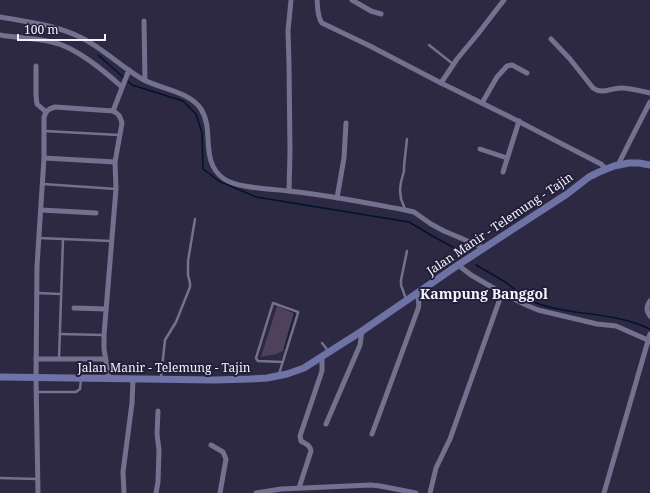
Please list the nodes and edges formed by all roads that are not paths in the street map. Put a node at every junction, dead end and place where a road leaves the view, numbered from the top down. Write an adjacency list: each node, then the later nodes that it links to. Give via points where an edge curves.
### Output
1 (291, 0): 38 (street, via 288,31)
2 (317, 0): 16 (street, via 318,16 322,24)
3 (352, 0): 5 (street)
4 (504, 0): 11 (street)
5 (381, 14)
6 (0, 17): 13 (street, via 49,26 70,33 100,49)
7 (144, 21): 15 (street)
8 (0, 35): 17 (street, via 53,42 68,47)
9 (551, 39): 18 (street, via 570,58 593,88 604,91 620,88)
10 (429, 45): 11 (lane)
11 (453, 64): 16 (street)
12 (36, 66): 22 (street, via 37,104)
13 (129, 70): 15 (street); 17 (street)
14 (527, 73): 20 (street, via 512,65 507,66)
15 (145, 80): 38 (street, via 186,96 201,109 207,131 209,159 223,178 232,183)
16 (441, 83): 20 (street)
17 (123, 86): 21 (street)
18 (650, 93)
19 (650, 102): 33 (street)
20 (482, 103): 23 (street)
21 (113, 111): 22 (street, via 55,107); 26 (street, via 118,113 122,123)
22 (46, 112): 25 (street)
23 (519, 121): 30 (street); 34 (street)
24 (346, 123): 39 (street, via 344,158)
25 (44, 132): 26 (lane); 29 (street)
26 (119, 136): 31 (street)
27 (407, 139): 41 (lane, via 400,190)
28 (480, 149): 30 (street)
29 (44, 158): 31 (street); 36 (street)
30 (508, 158): 35 (street)
31 (115, 162): 37 (street)
32 (650, 164): 33 (main road, Jalan Manir - Telemung - Tajin)
33 (618, 165): 34 (main road, Jalan Manir - Telemung - Tajin)
34 (606, 169): 47 (main road, Jalan Manir - Telemung - Tajin, via 589,177)
35 (503, 172)
36 (43, 184): 37 (lane); 40 (street)
37 (116, 189): 46 (street)
38 (289, 191): 39 (street)
39 (337, 198): 41 (street)
40 (41, 210): 42 (street); 44 (street)
41 (405, 210): 47 (street, via 414,212 430,224)
42 (96, 213)
43 (195, 220): 76 (lane, via 188,261 190,287 176,322 165,340)
44 (39, 238): 45 (lane); 51 (street)
45 (62, 239): 46 (lane); 53 (lane)
46 (111, 241): 57 (street)
47 (484, 248): 49 (main road, Jalan Manir - Telemung - Tajin)
48 (407, 250): 54 (lane, via 402,280)
49 (458, 265): 50 (street); 52 (main road, Jalan Manir - Telemung - Tajin)
50 (502, 292): 62 (street, via 538,310 616,326); 91 (street, via 450,439 436,468)
51 (37, 293): 53 (lane); 66 (street)
52 (416, 293): 54 (main road, Jalan Manir - Telemung - Tajin); 80 (street, via 419,298 418,309)
53 (61, 294): 60 (lane)
54 (407, 300): 59 (main road, Jalan Manir - Telemung - Tajin)
55 (650, 301): 58 (street, via 646,308)
56 (74, 308): 57 (street)
57 (106, 309): 61 (street)
58 (650, 316)
59 (362, 331): 64 (main road, Jalan Manir - Telemung - Tajin); 79 (street, via 360,345)
60 (60, 334): 61 (lane); 67 (lane)
61 (104, 335): 68 (street)
62 (649, 338): 92 (street)
63 (322, 343): 64 (lane)
64 (329, 352): 65 (main road, Jalan Manir - Telemung - Tajin)
65 (322, 357): 70 (main road, Jalan Manir - Telemung - Tajin, via 304,368); 84 (street, via 322,371 300,436 301,441 309,446 311,451)
66 (36, 359): 67 (street); 72 (street)
67 (59, 359): 68 (street)
68 (105, 360): 74 (street)
69 (283, 362): 69 (lane, via 298,312 273,303 256,358 258,361); 70 (lane)
70 (278, 376): 76 (main road, Jalan Manir - Telemung - Tajin, via 243,380)
71 (0, 377): 72 (main road, Jalan Manir - Telemung - Tajin)
72 (36, 378): 73 (main road, Jalan Manir - Telemung - Tajin); 77 (street)
73 (81, 379): 74 (main road, Jalan Manir - Telemung - Tajin); 77 (lane, via 80,389 76,392)
74 (109, 379): 75 (main road, Jalan Manir - Telemung - Tajin)
75 (133, 379): 76 (main road, Jalan Manir - Telemung - Tajin); 86 (street, via 123,472)
76 (160, 380)
77 (36, 392): 83 (street)
78 (158, 411): 87 (street)
79 (326, 424)
80 (372, 434)
81 (211, 445): 88 (street, via 223,452 226,459)
82 (0, 478): 83 (lane)
83 (38, 479): 85 (street)
84 (299, 488): 89 (street); 90 (street, via 371,485)
85 (38, 493)
86 (124, 493)
87 (156, 493)
88 (220, 493)
89 (256, 493)
90 (416, 493)
91 (430, 493)
92 (604, 493)

